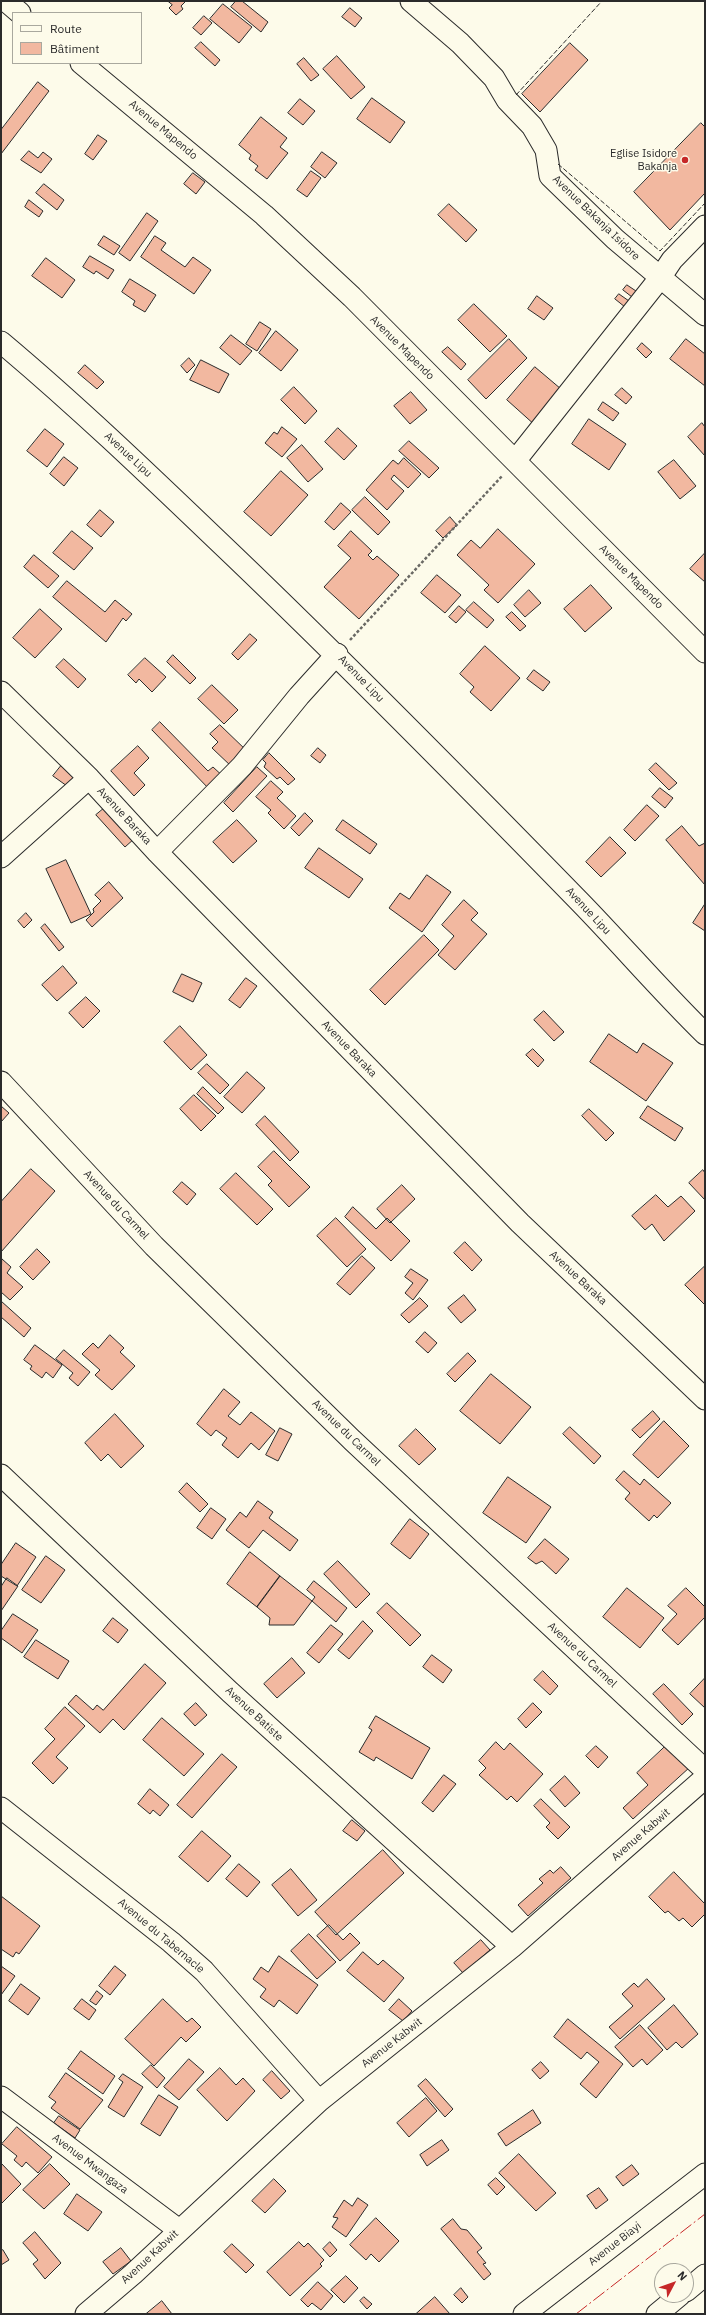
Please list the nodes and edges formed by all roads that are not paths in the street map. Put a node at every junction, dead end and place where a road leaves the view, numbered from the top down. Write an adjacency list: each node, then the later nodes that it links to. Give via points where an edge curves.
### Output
1 (6, 1): 3 (street)
2 (411, 1): 6 (street, Avenue Bakanja Isidore, via 460,43 494,78 507,100 532,126 546,150 550,176 604,229)
3 (19, 12)
4 (83, 64): 9 (street, Avenue Mapendo, via 264,214 352,297)
5 (705, 226): 6 (street, via 672,260)
6 (660, 278): 7 (street, Avenue Bakanja Isidore); 9 (street)
7 (705, 315)
8 (1, 342): 11 (street, Avenue Lipu, via 58,389)
9 (515, 461): 10 (street, Avenue Mapendo)
10 (705, 652)
11 (337, 654): 14 (street, via 242,766); 16 (street, Avenue Lipu)
12 (1, 692): 13 (street, Avenue Baraka)
13 (89, 778): 14 (street, Avenue Baraka); 15 (street)
14 (157, 852): 18 (street, Avenue Baraka, via 520,1224)
15 (1, 857)
16 (705, 1034)
17 (1, 1082): 20 (street, Avenue du Carmel, via 154,1246 352,1440)
18 (705, 1399)
19 (1, 1475): 23 (street, Avenue Batiste, via 230,1692)
20 (705, 1770)
21 (705, 1778): 23 (street, Avenue Kabwit)
22 (1, 1808): 25 (street, Avenue du Tabernacle, via 204,1971)
23 (512, 1947): 25 (street, Avenue Kabwit)
24 (1, 2097): 27 (street, Avenue Mwangaza)
25 (319, 2101): 27 (street, Avenue Kabwit)
26 (705, 2174): 32 (street, Avenue Biayi)
27 (179, 2230): 31 (street, Avenue Kabwit)
28 (705, 2275): 29 (street)
29 (694, 2284)
30 (670, 2303): 33 (street)
31 (86, 2314)
32 (524, 2314)
33 (657, 2314)

